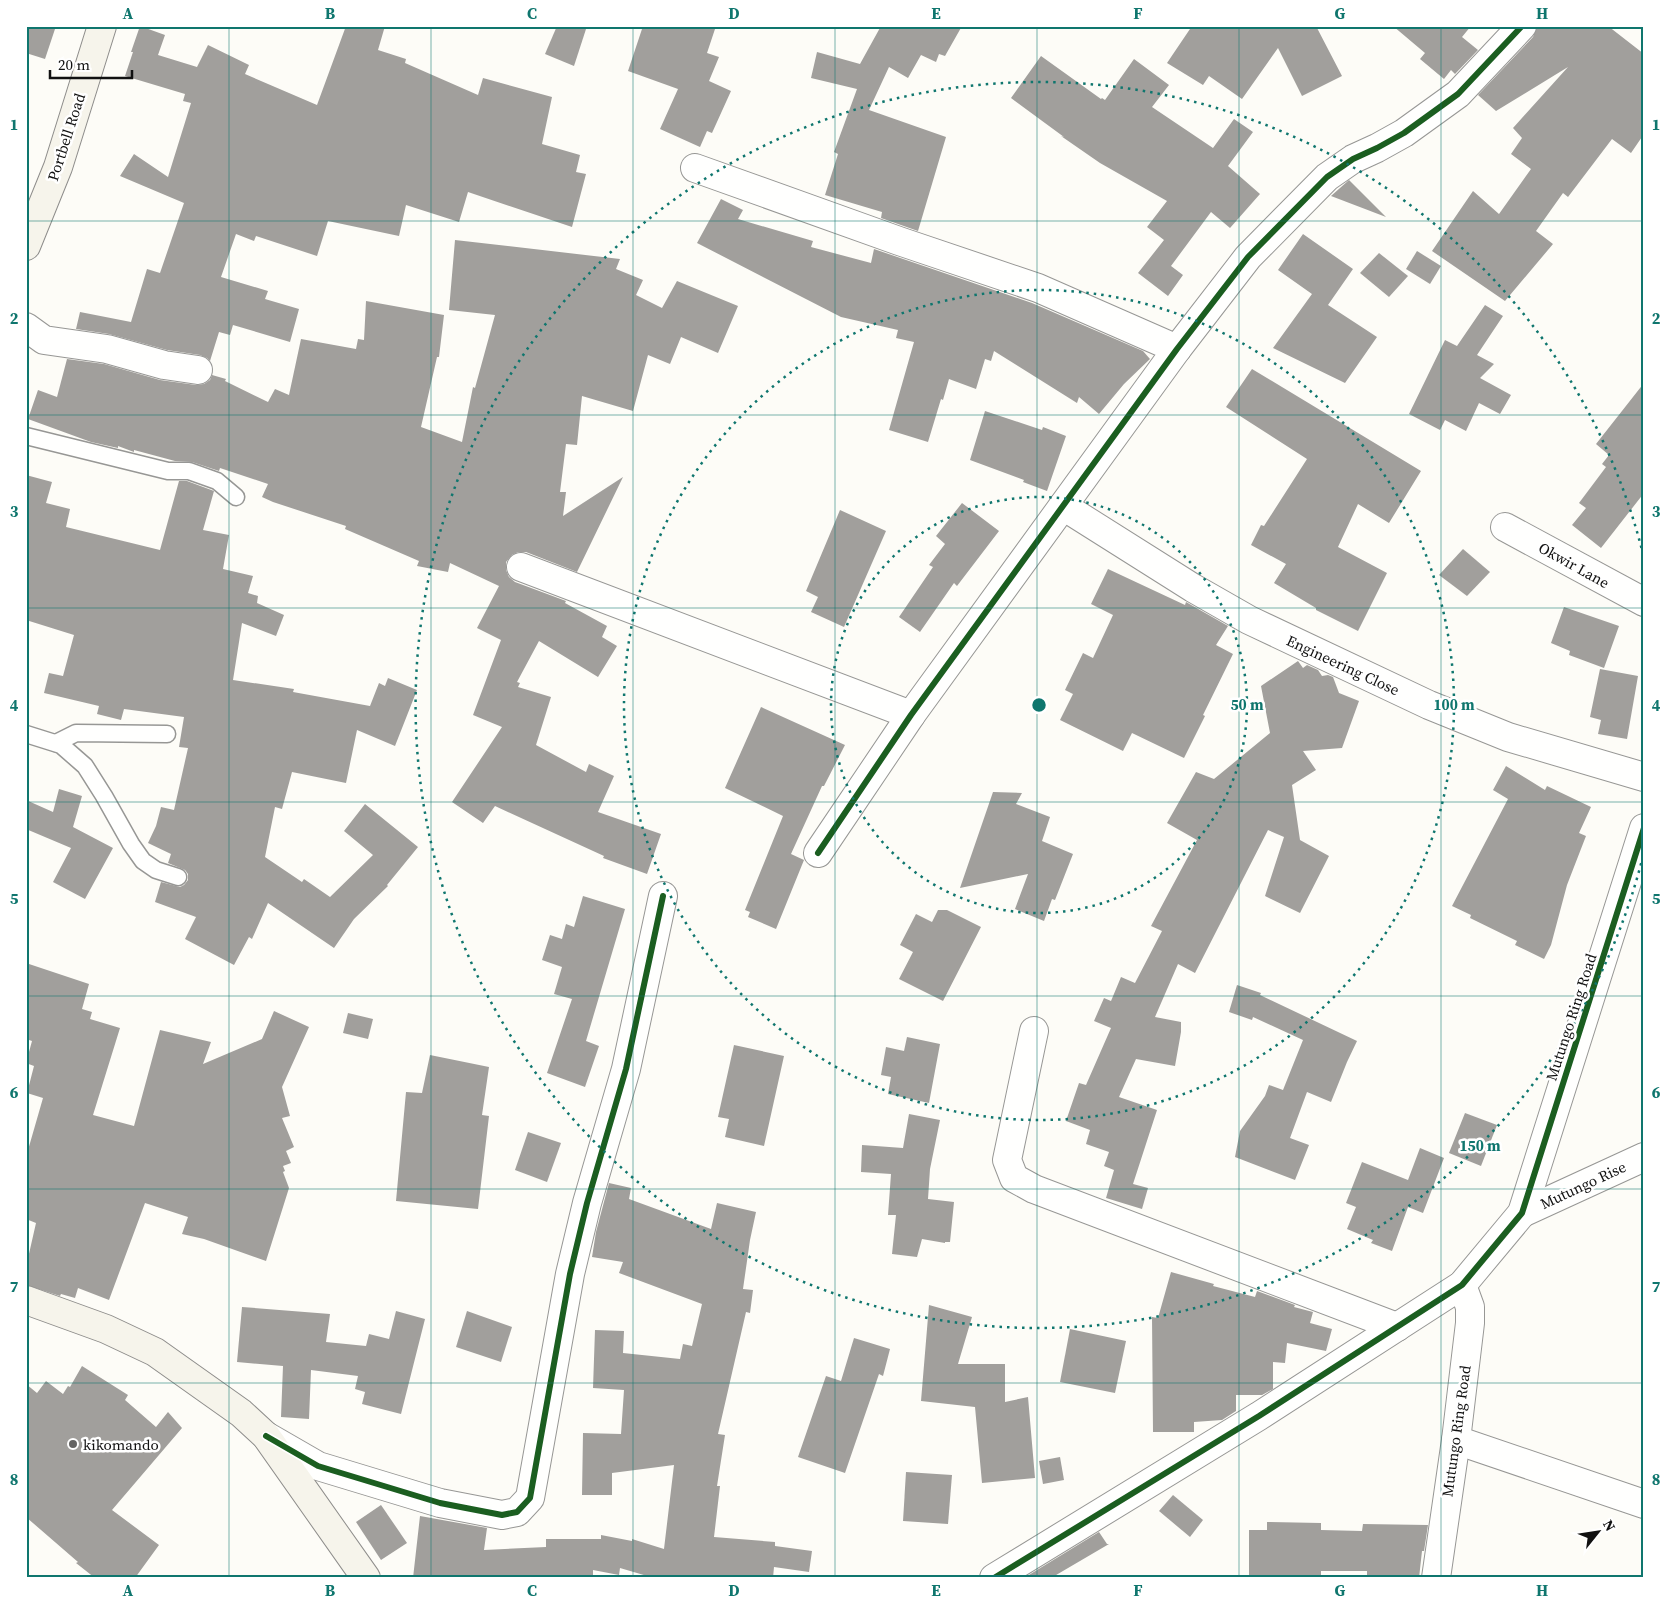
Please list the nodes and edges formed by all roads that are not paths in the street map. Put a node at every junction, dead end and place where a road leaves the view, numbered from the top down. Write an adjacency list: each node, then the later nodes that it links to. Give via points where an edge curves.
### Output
1 (102, 26): 4 (street, Portbell Road, via 58,167)
2 (1522, 26): 6 (street, via 1458,94 1404,132 1327,177 1248,257)
3 (695, 168): 6 (street, via 1038,288)
4 (26, 246)
5 (26, 327): 7 (street, via 44,340 107,349 164,365)
6 (1177, 349): 10 (street)
7 (198, 370)
8 (26, 436): 9 (lane, via 168,471 190,471 217,481)
9 (236, 498)
10 (1063, 506): 14 (street); 18 (street, Engineering Close, via 1249,620 1429,706 1508,737)
11 (1505, 527): 13 (street, Okwir Lane)
12 (521, 567): 14 (street)
13 (1644, 602)
14 (911, 715): 20 (street)
15 (26, 734): 17 (lane)
16 (167, 734): 17 (lane, via 76,733)
17 (56, 744): 21 (lane, via 85,766 143,862)
18 (1644, 777)
19 (1644, 828): 25 (street, Mutungo Ring Road)
20 (818, 853)
21 (178, 877)
22 (663, 896): 29 (street, via 626,1069 570,1274 530,1498 517,1512 502,1515 440,1504 318,1466)
23 (1034, 1031): 28 (street, via 1007,1160 1014,1178 1034,1189)
24 (1644, 1156): 25 (street, Mutungo Rise)
25 (1522, 1212): 26 (street)
26 (1462, 1285): 28 (street); 30 (street, Mutungo Ring Road, via 1470,1306 1470,1323)
27 (26, 1300): 29 (street, via 106,1329 155,1352 241,1413)
28 (1397, 1328): 33 (street)
29 (266, 1436): 32 (street)
30 (1456, 1440): 31 (street); 34 (street, Mutungo Ring Road)
31 (1644, 1504)
32 (366, 1578)
33 (994, 1578)
34 (1436, 1578)

